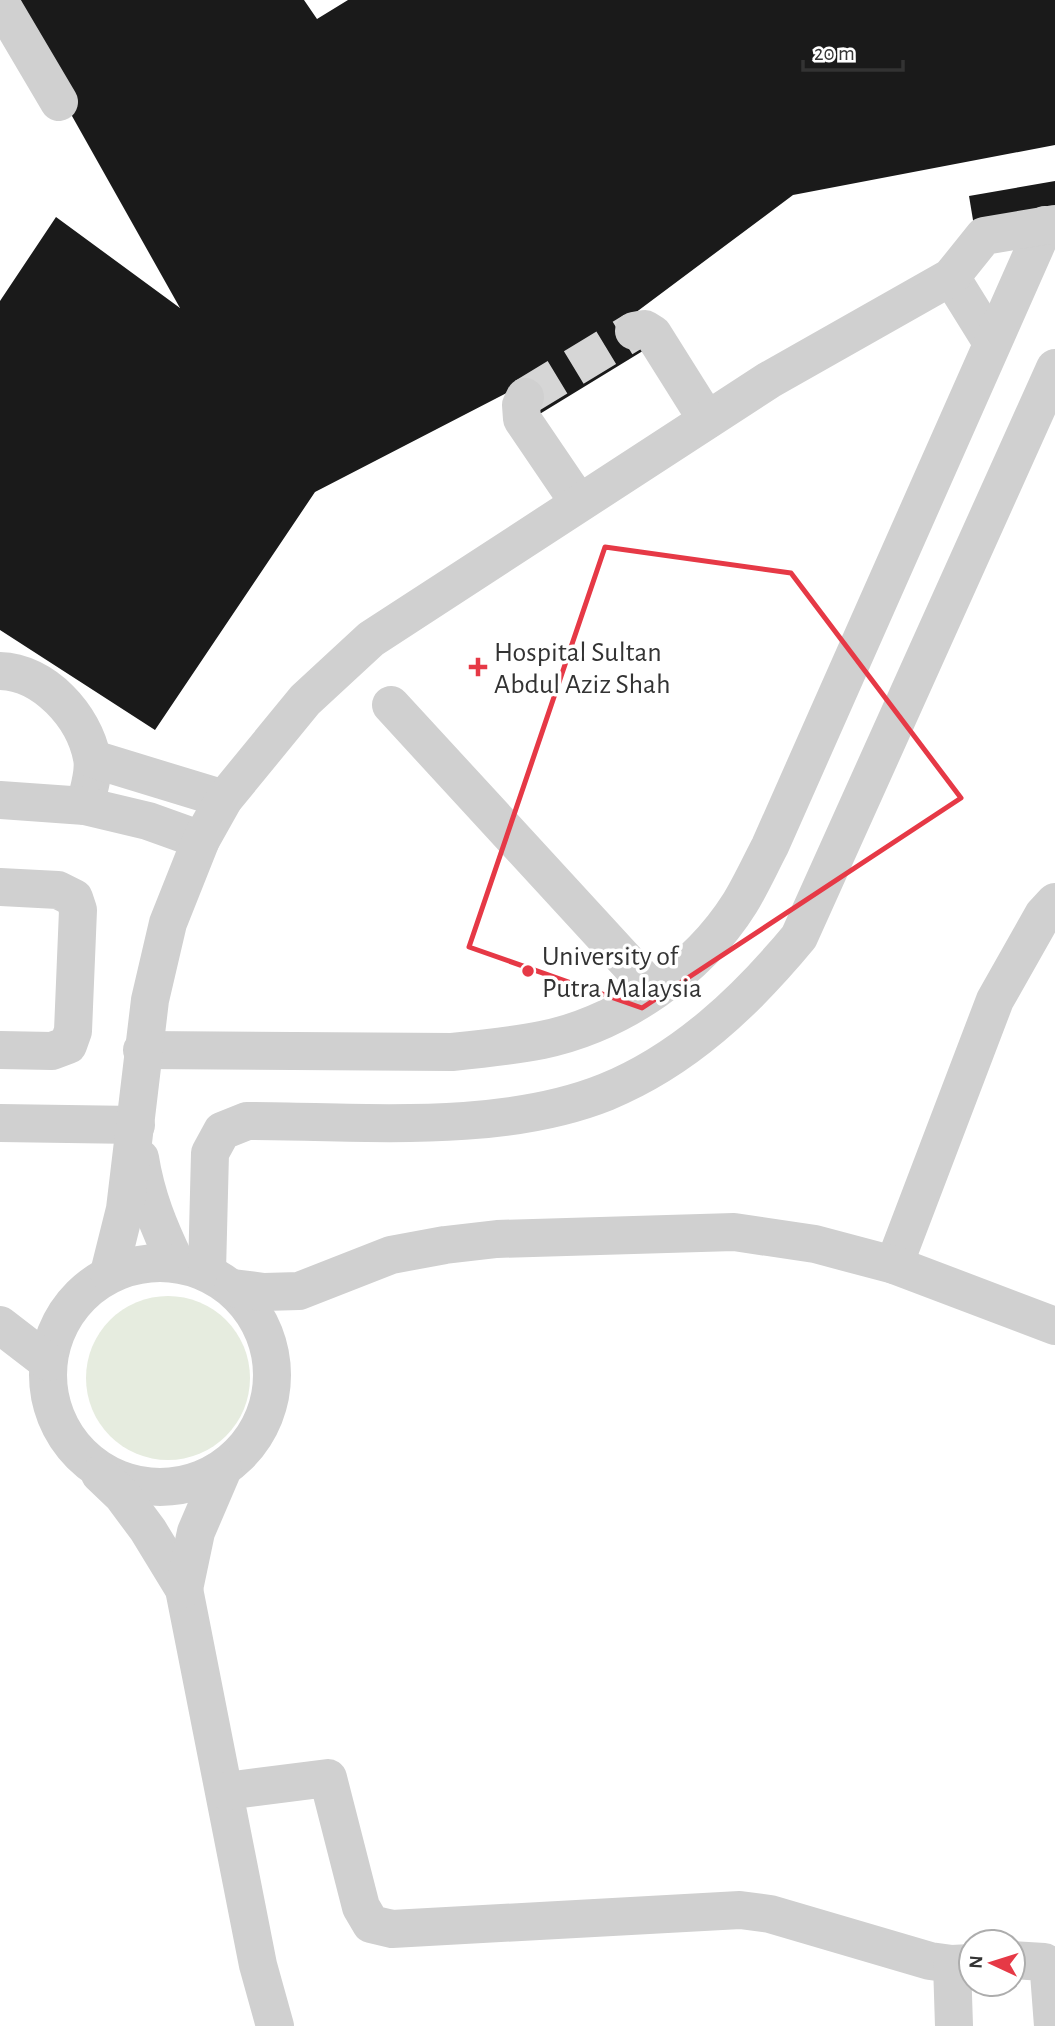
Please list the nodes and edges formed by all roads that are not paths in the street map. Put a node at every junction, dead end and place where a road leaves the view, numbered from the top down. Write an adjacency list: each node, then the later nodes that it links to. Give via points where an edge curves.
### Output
1 (0, 2): 2 (street)
2 (59, 102)
3 (1050, 224): 4 (street, via 984,236); 6 (street)
4 (951, 277): 6 (street); 9 (street)
5 (634, 331): 9 (street, via 645,329 653,334)
6 (992, 344): 20 (street, via 764,858 740,903 713,939)
7 (1055, 368): 27 (street, via 799,937 757,987 663,1062 605,1092 524,1115 433,1122 247,1121 222,1131 210,1153)
8 (525, 397): 10 (street, via 523,419)
9 (707, 420): 10 (street)
10 (579, 503): 14 (street, via 371,639 305,700)
11 (0, 671): 13 (street, via 14,671 48,689 64,704 78,720)
12 (391, 705): 20 (street)
13 (93, 759): 14 (street); 16 (street)
14 (224, 799): 17 (street)
15 (0, 800): 16 (street)
16 (85, 806): 17 (street)
17 (201, 840): 22 (street, via 168,923)
18 (0, 887): 21 (street, via 58,890 74,898 78,910 68,1045 52,1051)
19 (1055, 902): 25 (street, via 995,1000)
20 (653, 990): 22 (street, via 591,1024 544,1040 496,1047 452,1052)
21 (0, 1050)
22 (142, 1050): 24 (street)
23 (0, 1123): 24 (street)
24 (136, 1125): 26 (street, via 125,1209); 27 (street, via 144,1183 157,1223)
25 (894, 1265): 28 (street, via 816,1244 734,1232 497,1239 391,1255); 31 (street)
26 (109, 1273): 27 (street, via 145,1263); 30 (street, via 79,1296)
27 (205, 1274): 28 (street, via 264,1292); 32 (street, via 254,1312)
28 (299, 1291): 32 (street, via 280,1317)
29 (0, 1325): 30 (street); 33 (street)
30 (58, 1326): 33 (street)
31 (1055, 1326)
32 (269, 1344): 35 (street, via 273,1379 266,1414 249,1445)
33 (48, 1362): 34 (street, via 50,1400 64,1434)
34 (88, 1463): 35 (street, via 120,1481 157,1489 192,1484); 36 (street, via 122,1495)
35 (223, 1469): 36 (street, via 196,1532)
36 (184, 1589): 37 (street)
37 (226, 1791): 39 (street, via 328,1779 361,1907 371,1924 392,1929 740,1910); 41 (street, via 258,1965)
38 (1027, 1961): 43 (street, via 1044,1962 1049,1973)
39 (957, 1962)
40 (957, 1998): 42 (street)
41 (275, 2026)
42 (954, 2026)
43 (1054, 2026)

